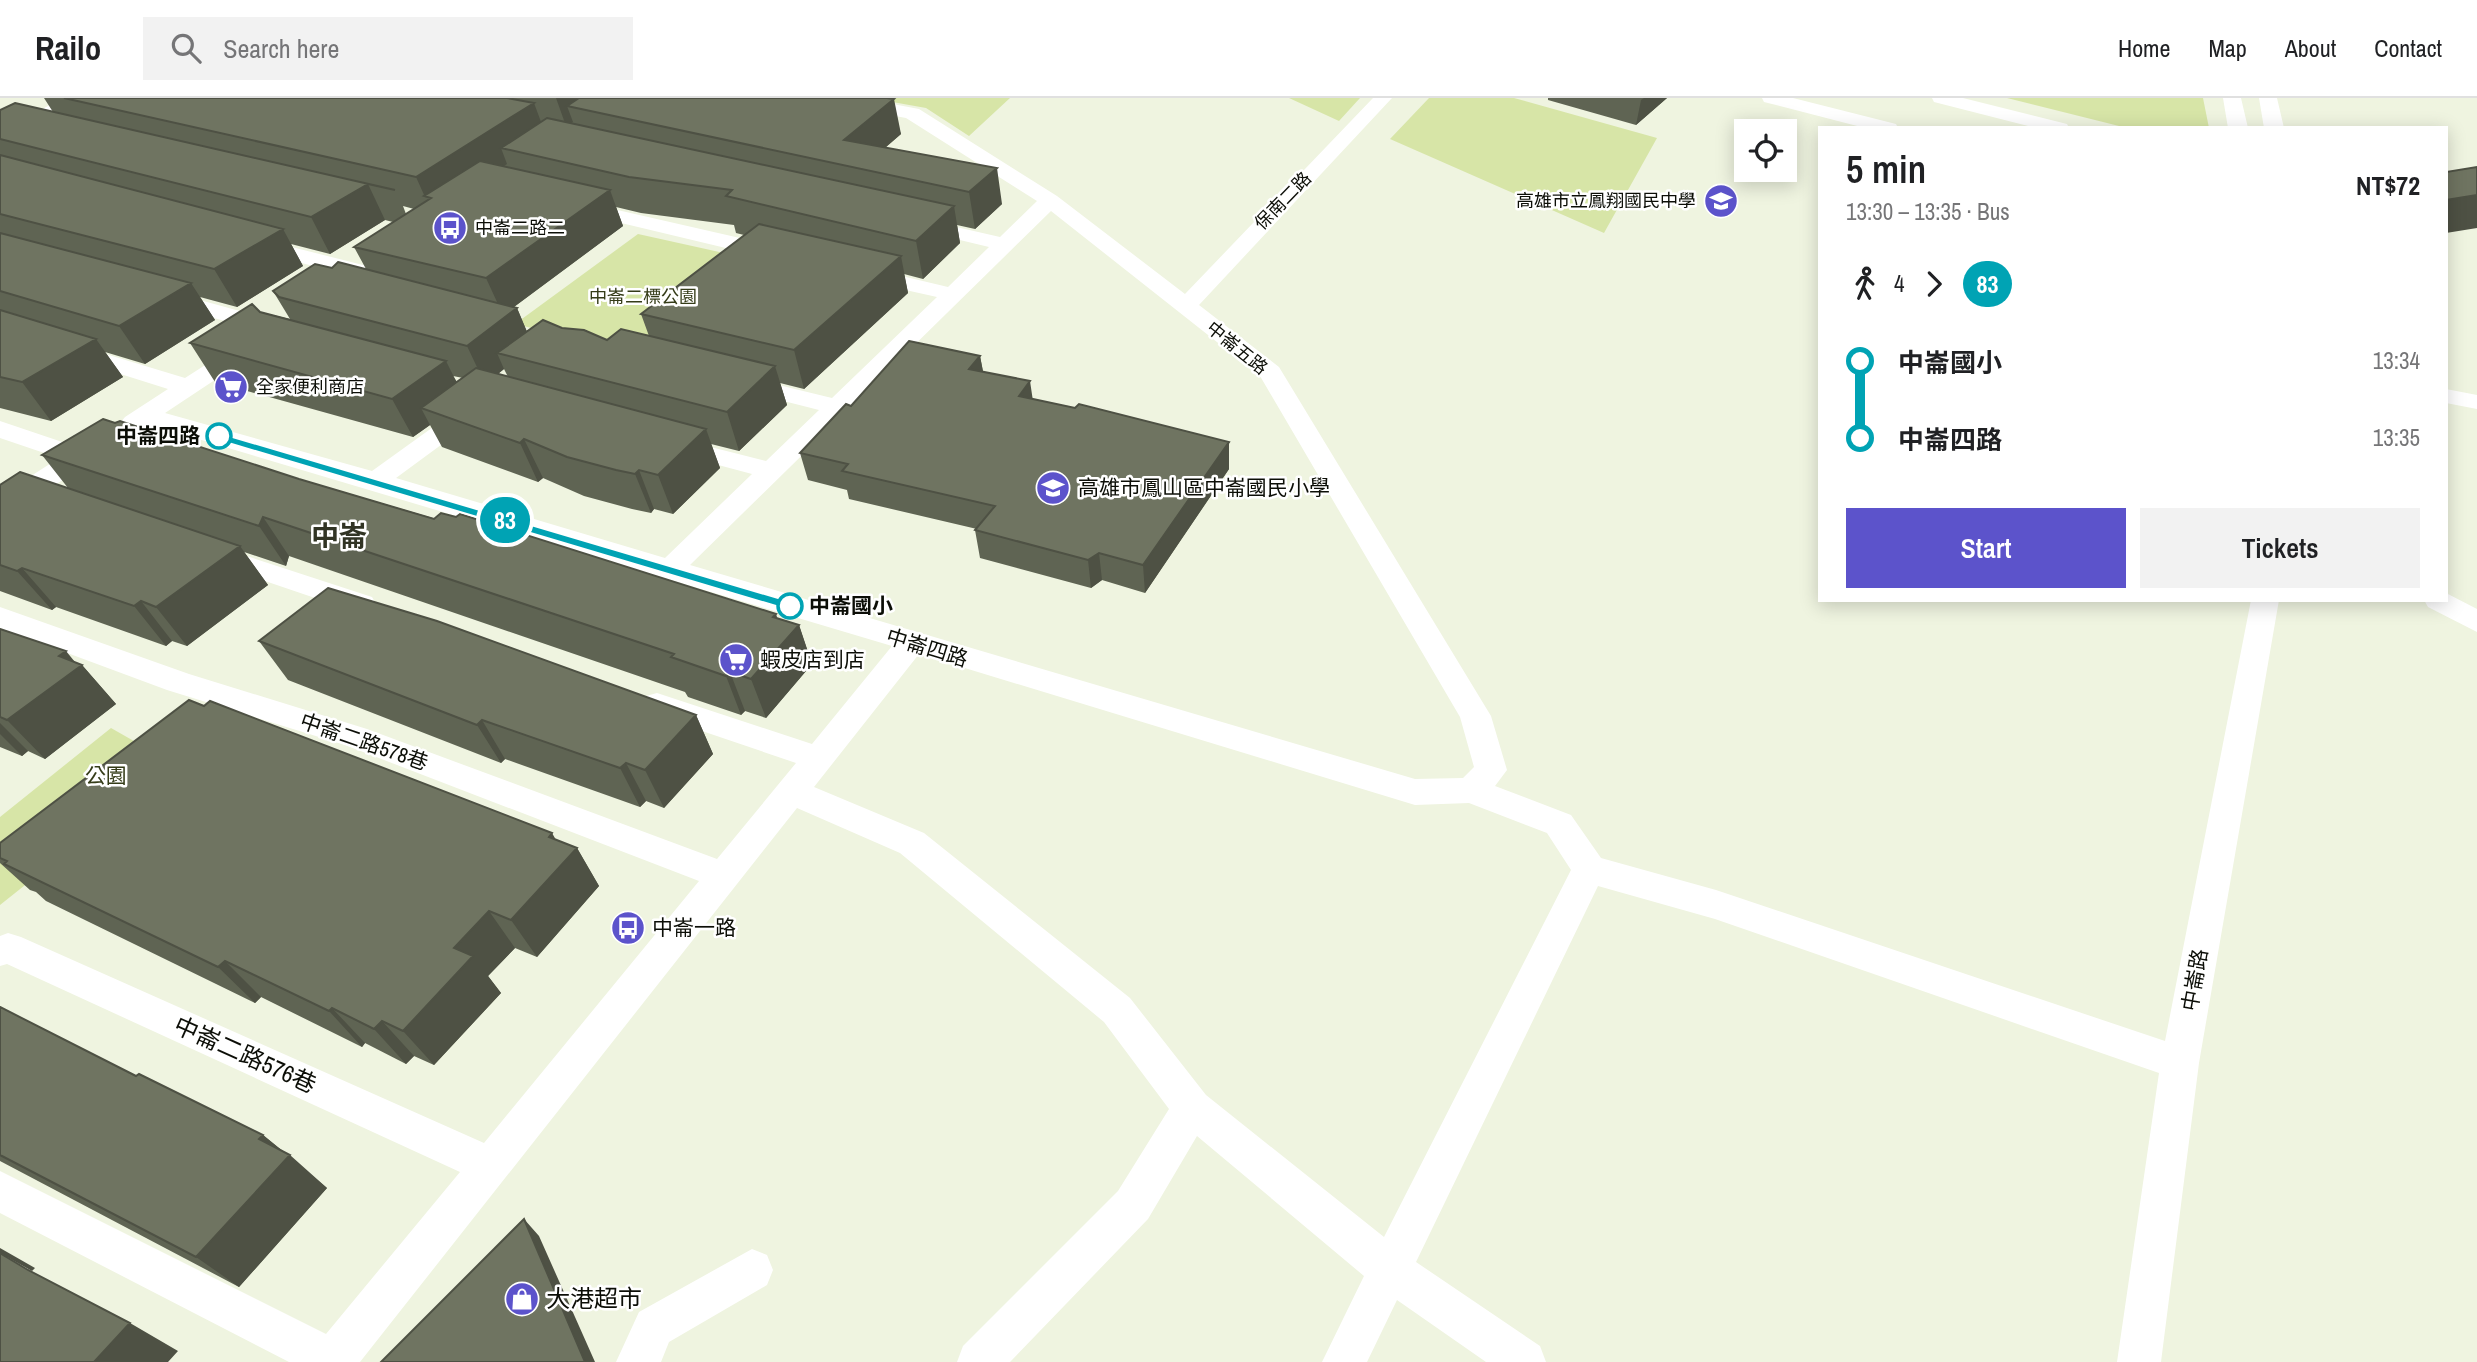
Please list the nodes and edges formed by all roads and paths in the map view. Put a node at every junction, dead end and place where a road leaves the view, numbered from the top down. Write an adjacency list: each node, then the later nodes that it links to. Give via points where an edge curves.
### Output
1 (75, 98): 12 (street)
2 (831, 98): 15 (street, 中崙五路, via 912,113)
3 (1383, 98): 27 (street, 保南二路)
4 (1771, 98): 8 (street)
5 (1941, 98): 9 (street)
6 (2232, 98): 10 (street)
7 (2268, 98): 11 (street)
8 (1881, 126)
9 (2052, 126)
10 (2238, 126)
11 (2274, 126)
12 (24, 127): 13 (street); 14 (street)
13 (51, 134)
14 (0, 141)
15 (1050, 200): 19 (street); 27 (street, 中崙五路)
16 (560, 202): 21 (street)
17 (896, 220): 19 (street)
18 (242, 240): 23 (street)
19 (1004, 244): 26 (street)
20 (385, 258): 23 (street)
21 (803, 260)
22 (843, 269): 26 (street)
23 (366, 282): 24 (street)
24 (342, 286)
25 (146, 293): 30 (street, via 286,330)
26 (951, 294): 34 (street)
27 (1185, 307): 54 (street, 中崙五路, via 1270,372 1349,502 1475,716 1490,770)
28 (0, 329): 30 (street)
29 (713, 377): 34 (street)
30 (188, 387): 35 (street)
31 (463, 390): 40 (street, via 490,397)
32 (2448, 396): 33 (street)
33 (2477, 402)
34 (834, 406): 39 (street)
35 (144, 415): 38 (street); 40 (street, 中崙四路)
36 (0, 429): 38 (street)
37 (649, 439): 39 (street)
38 (80, 457): 41 (street)
39 (768, 470): 45 (street)
40 (376, 481): 45 (street, 中崙四路)
41 (27, 491): 42 (street); 43 (street)
42 (66, 504)
43 (0, 508)
44 (185, 544): 48 (street)
45 (670, 569): 51 (street, 中崙四路)
46 (2264, 602): 59 (street, 中崙路)
47 (2442, 602): 50 (street)
48 (383, 611)
49 (0, 617): 57 (street, 中崙二路578巷, via 178,682 355,737)
50 (2477, 622)
51 (911, 643): 53 (street); 54 (street, 中崙四路, via 1415,792)
52 (634, 696): 53 (street)
53 (818, 758): 55 (street)
54 (1471, 790): 56 (street, via 1559,824)
55 (792, 792): 57 (street); 60 (street, via 912,843 1117,1010)
56 (1589, 869): 59 (street, via 1716,905); 64 (street)
57 (725, 876): 61 (street)
58 (0, 951): 61 (street, 中崙二路576巷, via 8,948)
59 (2179, 1063): 70 (street, 中崙路)
60 (1192, 1108): 64 (street); 67 (street, via 1133,1205)
61 (489, 1165): 65 (street)
62 (0, 1191): 65 (street)
63 (752, 1270): 66 (street, via 654,1327)
64 (1392, 1270): 68 (street); 69 (street)
65 (332, 1362)
66 (638, 1362)
67 (979, 1362)
68 (1344, 1362)
69 (1524, 1362)
70 (2139, 1362)

